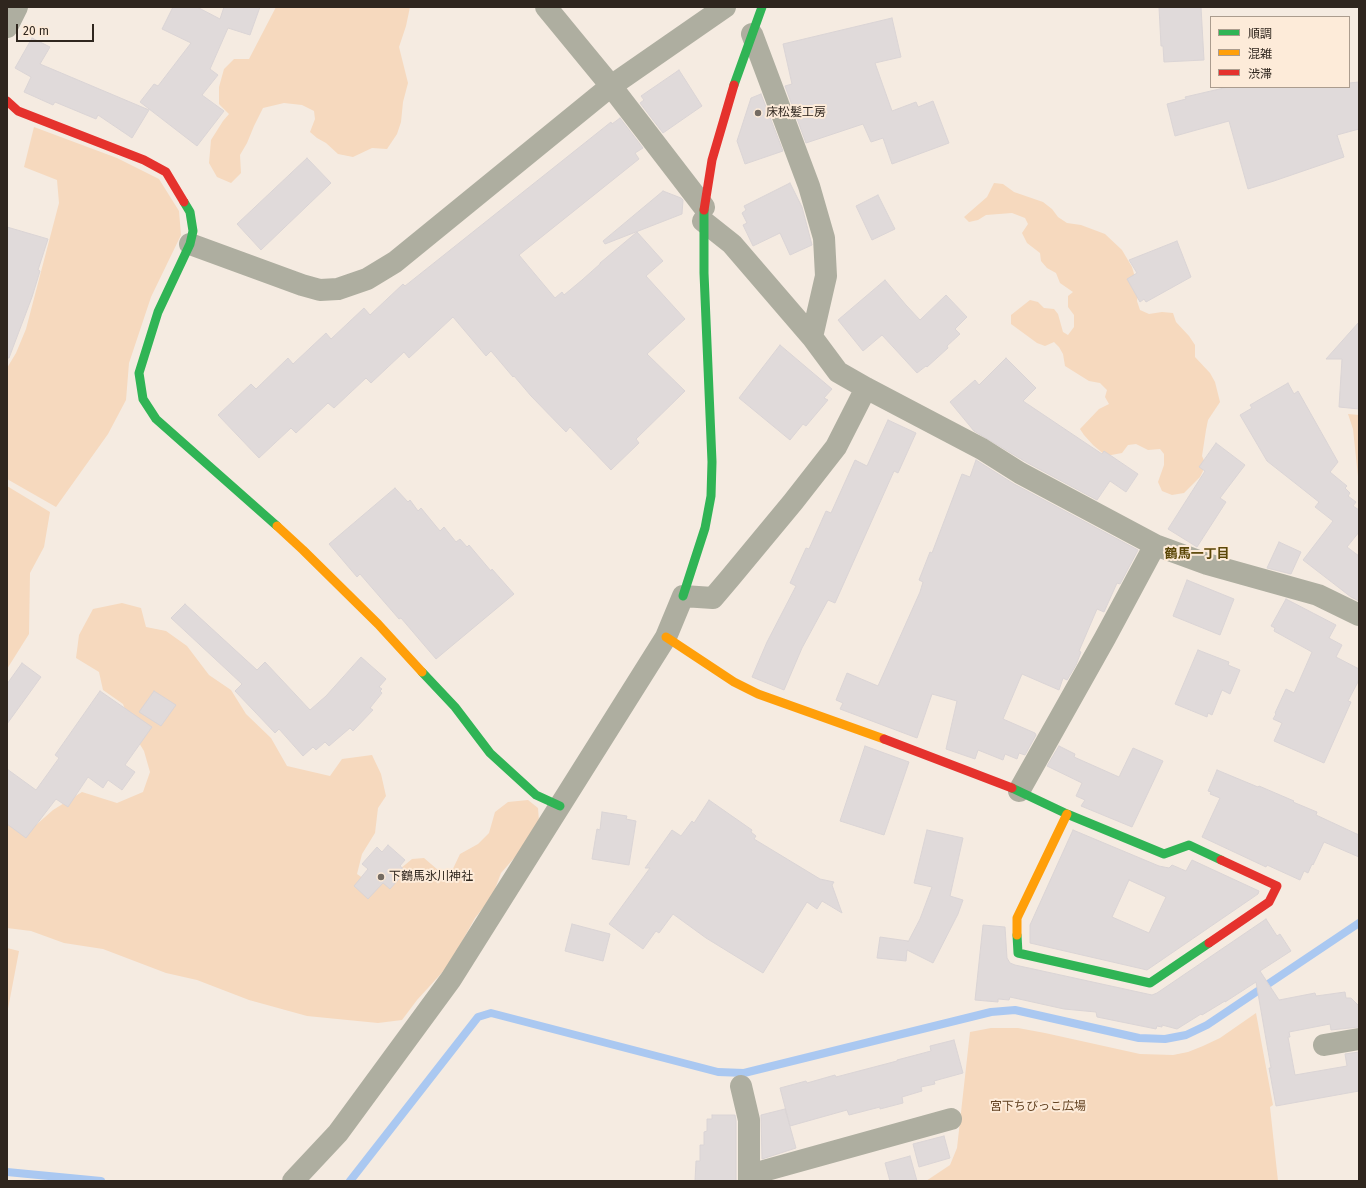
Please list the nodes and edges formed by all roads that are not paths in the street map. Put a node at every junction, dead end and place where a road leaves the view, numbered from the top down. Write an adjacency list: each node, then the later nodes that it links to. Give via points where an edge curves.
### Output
1 (17, 7): 5 (street)
2 (546, 7): 7 (street)
3 (725, 7): 7 (street)
4 (762, 7): 6 (street)
5 (7, 28)
6 (752, 34): 9 (street, via 731,93 712,160); 11 (street, via 806,179 824,238 826,276)
7 (611, 86): 9 (street); 10 (street, via 396,262 367,279 338,290 320,290 302,285)
8 (7, 101): 10 (street, via 18,111 144,160 166,172 190,212 193,231)
9 (704, 214): 11 (street); 14 (street, via 711,496)
10 (190, 244): 18 (street, via 158,312 139,373 143,399 156,419 303,550 378,624 455,707 490,753 536,795)
11 (812, 337): 12 (street, via 838,372)
12 (866, 388): 13 (street); 14 (street, via 836,447 713,598)
13 (1155, 545): 15 (street, via 1207,564 1318,595); 17 (street)
14 (684, 596): 16 (street)
15 (1359, 615)
16 (666, 637): 17 (street, via 734,682 758,694); 18 (street)
17 (1019, 791): 19 (street)
18 (560, 806): 25 (street, via 451,979 338,1133)
19 (1068, 814): 19 (street, via 1164,854 1189,845 1277,886 1269,902 1150,983 1018,953 1017,918)
20 (1359, 1040): 21 (street)
21 (1324, 1045)
22 (741, 1086): 24 (street, via 749,1120)
23 (951, 1120): 24 (street)
24 (749, 1178)
25 (293, 1181)

